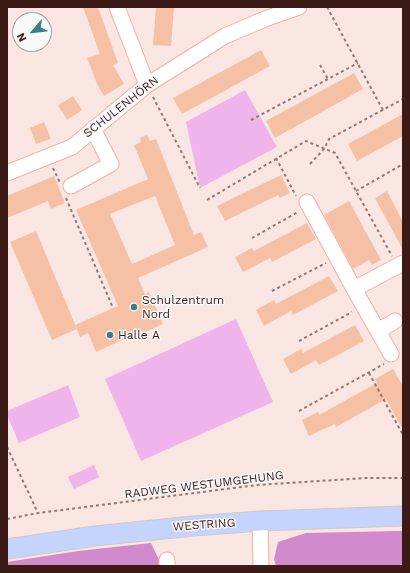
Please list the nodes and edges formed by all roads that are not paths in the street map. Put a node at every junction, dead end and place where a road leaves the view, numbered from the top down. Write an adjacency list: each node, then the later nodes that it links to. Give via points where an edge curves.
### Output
1 (117, 7): 3 (street)
2 (299, 7): 3 (street, SCHULENHÖRN, via 225,36)
3 (147, 85): 4 (street, SCHULENHÖRN)
4 (93, 129): 5 (street, SCHULENHÖRN, via 72,147); 6 (street, via 110,164)
5 (7, 173)
6 (66, 188)
7 (308, 204): 9 (street)
8 (400, 264): 9 (street)
9 (354, 289): 11 (street)
10 (395, 321): 11 (street)
11 (378, 331): 12 (street)
12 (390, 358)
13 (403, 516): 14 (main road, WESTRING)
14 (260, 521): 15 (main road, WESTRING, via 136,531); 16 (street)
15 (7, 549)
16 (261, 566)

